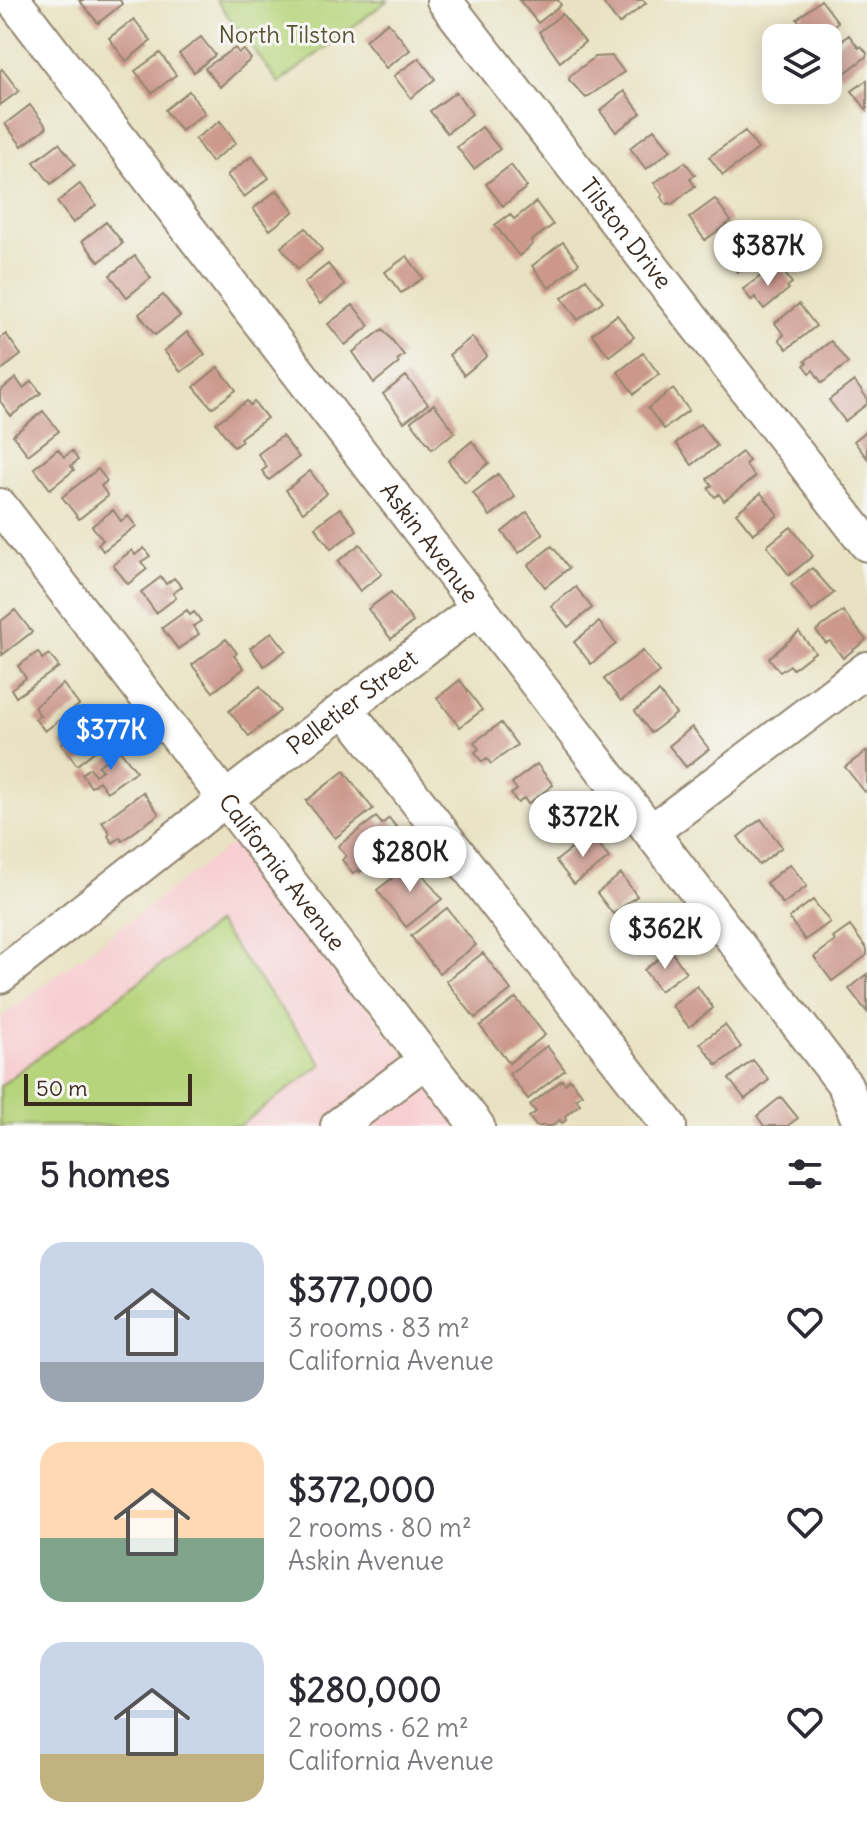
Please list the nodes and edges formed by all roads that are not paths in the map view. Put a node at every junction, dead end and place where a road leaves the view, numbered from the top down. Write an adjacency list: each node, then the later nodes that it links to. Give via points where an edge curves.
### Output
1 (13, 0): 5 (street, Askin Avenue)
2 (444, 0): 4 (street, Tilston Drive)
3 (0, 506): 8 (street, California Avenue)
4 (867, 544)
5 (479, 607): 7 (street, Pelletier Street); 9 (street, Askin Avenue)
6 (867, 669): 9 (street)
7 (345, 708): 8 (street, Pelletier Street); 15 (street)
8 (225, 799): 10 (street, Pelletier Street); 11 (street, California Avenue)
9 (651, 832): 12 (street, Askin Avenue)
10 (0, 976)
11 (426, 1060): 13 (street); 14 (street, California Avenue)
12 (856, 1086): 16 (street, Askin Avenue)
13 (338, 1126)
14 (477, 1126)
15 (669, 1126)
16 (861, 1126)

